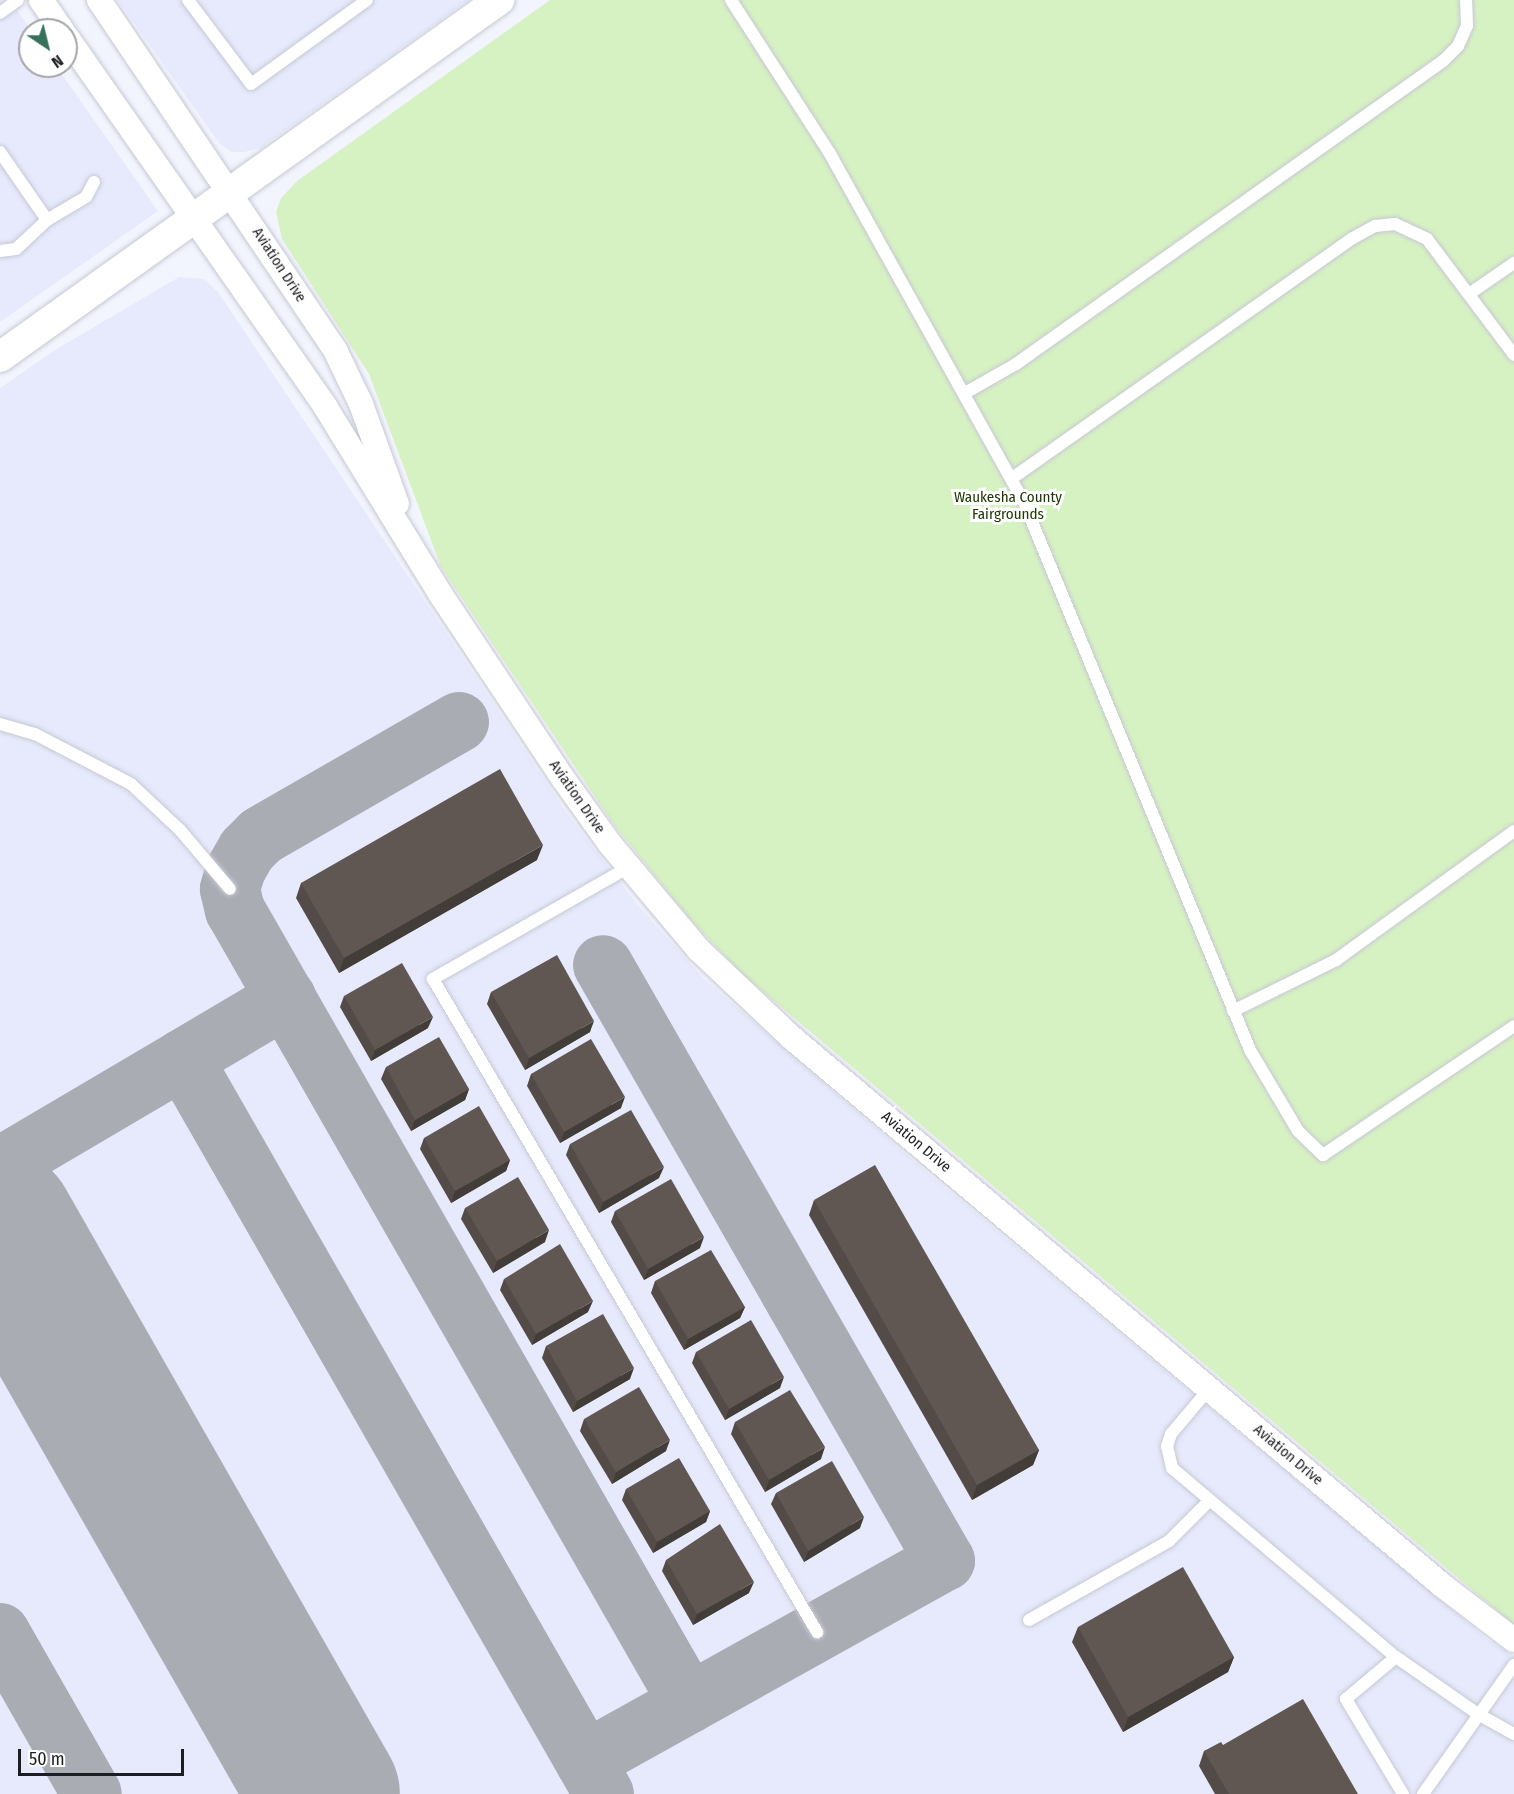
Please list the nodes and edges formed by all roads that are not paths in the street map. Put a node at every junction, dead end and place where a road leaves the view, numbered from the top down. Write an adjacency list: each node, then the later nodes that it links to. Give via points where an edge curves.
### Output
1 (18, 0): 9 (lane)
2 (99, 0): 14 (street, Aviation Drive)
3 (188, 0): 4 (lane, via 251,84)
4 (367, 0)
5 (499, 0): 14 (street)
6 (731, 0): 22 (lane, via 829,152)
7 (1466, 0): 22 (lane, via 1467,26 1458,46 1443,62 1016,364)
8 (47, 2): 10 (street)
9 (0, 13)
10 (56, 18)
11 (78, 53): 16 (street, Aviation Drive)
12 (0, 152): 15 (lane)
13 (93, 182): 15 (lane, via 86,196)
14 (232, 193): 16 (street); 24 (street, Aviation Drive, via 349,376)
15 (47, 220): 17 (lane, via 16,249)
16 (194, 220): 21 (street); 24 (street, Aviation Drive, via 326,408)
17 (0, 251)
18 (1514, 262): 19 (lane)
19 (1469, 294): 20 (lane); 23 (lane, via 1427,239 1395,224 1375,226)
20 (1514, 355)
21 (0, 357)
22 (965, 393): 23 (lane)
23 (1011, 479): 29 (lane)
24 (415, 554): 27 (street, Aviation Drive, via 562,777)
25 (0, 724): 28 (lane, via 35,734 131,784 180,830)
26 (1514, 831): 29 (lane, via 1336,960)
27 (629, 867): 31 (street, Aviation Drive, via 699,950 748,999); 34 (lane, via 433,979)
28 (231, 889)
29 (1233, 1011): 30 (lane, via 1250,1050 1298,1131 1323,1155)
30 (1514, 1026)
31 (1209, 1389): 32 (lane, via 1171,1434 1167,1446 1172,1468); 35 (street, Aviation Drive, via 1443,1586)
32 (1209, 1501): 33 (lane, via 1169,1541); 36 (lane)
33 (1029, 1620)
34 (817, 1632)
35 (1514, 1640)
36 (1396, 1657): 38 (lane); 40 (lane, via 1346,1699)
37 (1514, 1665): 38 (lane)
38 (1478, 1714): 39 (lane); 41 (lane)
39 (1514, 1734)
40 (1403, 1794)
41 (1423, 1794)

